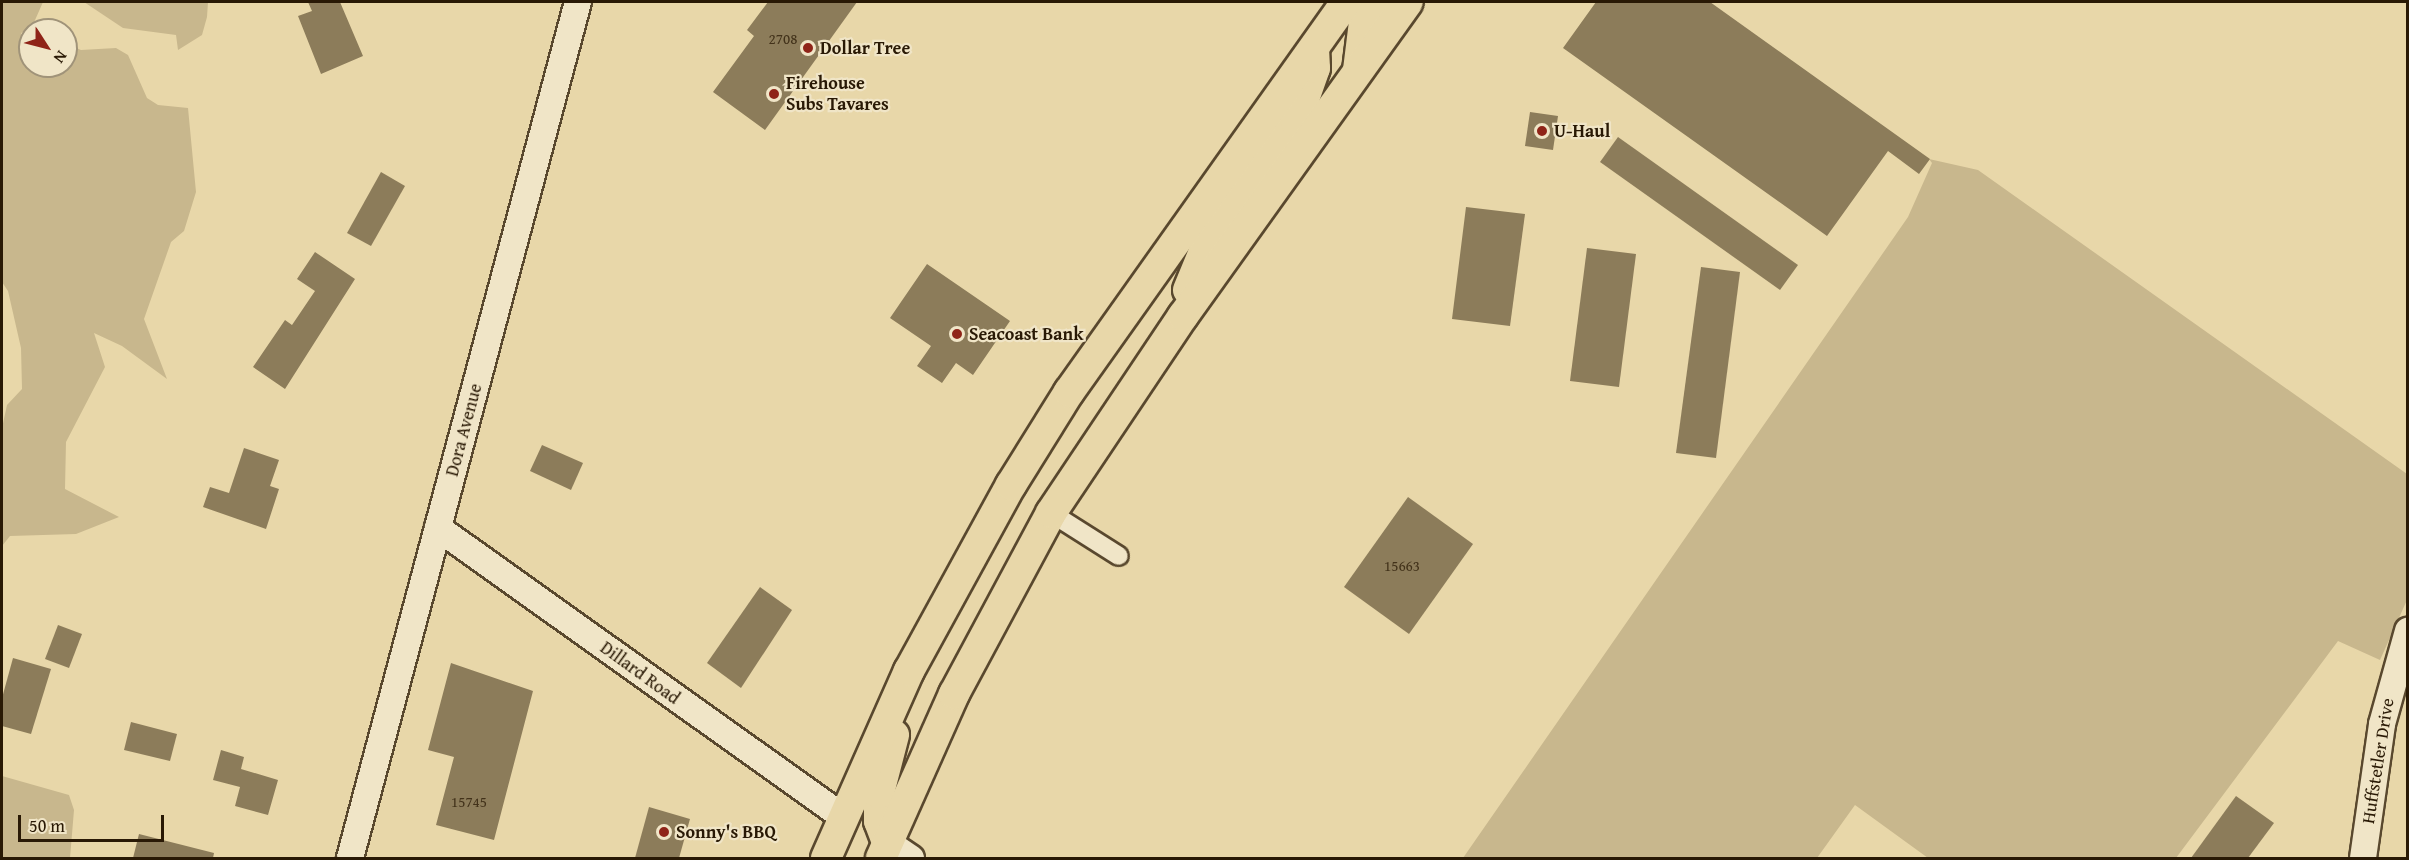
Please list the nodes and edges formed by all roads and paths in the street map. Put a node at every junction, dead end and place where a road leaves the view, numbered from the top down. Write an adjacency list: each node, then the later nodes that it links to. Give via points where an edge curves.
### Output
1 (578, 2): 9 (street, Dora Avenue)
2 (1346, 2): 5 (main road)
3 (1374, 2): 6 (main road, via 1364,22)
4 (1408, 2): 6 (main road)
5 (1314, 47): 7 (main road, via 1315,68 1296,123 1205,249 1193,272); 12 (main road, via 1069,392 957,578)
6 (1358, 71): 7 (main road)
7 (1183, 316): 8 (main road)
8 (1051, 513): 10 (street); 14 (main road, via 954,694)
9 (438, 528): 13 (street, Dillard Road); 15 (street, Dora Avenue)
10 (1119, 556)
11 (2408, 631): 18 (street, Huffstetler Drive, via 2382,724)
12 (909, 671): 13 (main road); 14 (main road, via 879,793 879,821)
13 (843, 817): 16 (main road); 17 (main road)
14 (893, 853)
15 (350, 858)
16 (826, 858)
17 (850, 858)
18 (2363, 858)

